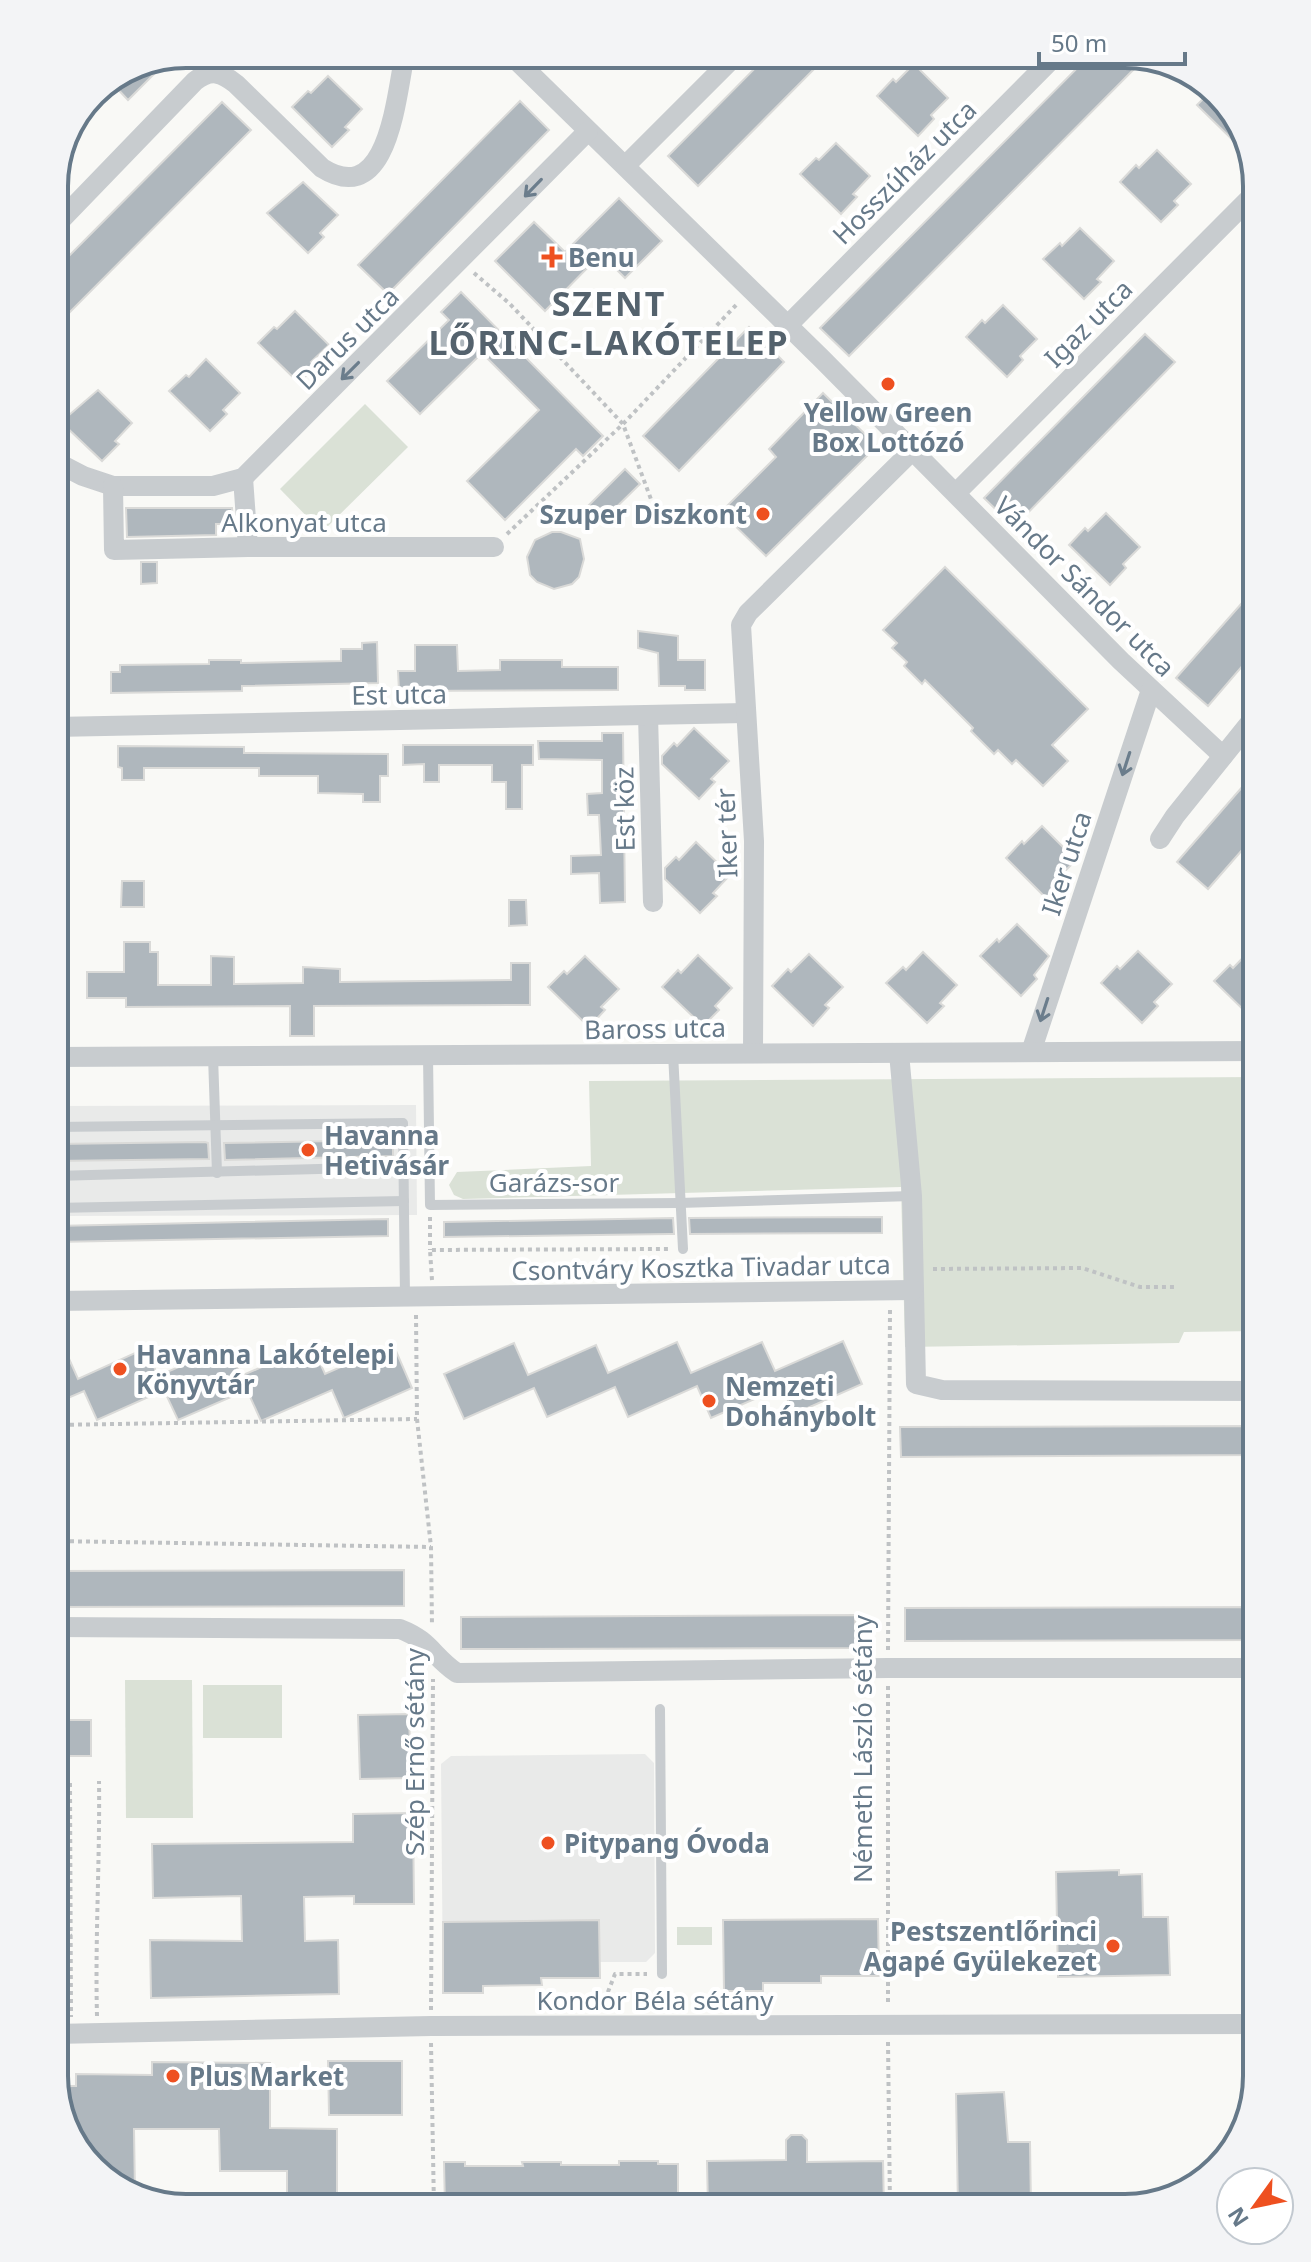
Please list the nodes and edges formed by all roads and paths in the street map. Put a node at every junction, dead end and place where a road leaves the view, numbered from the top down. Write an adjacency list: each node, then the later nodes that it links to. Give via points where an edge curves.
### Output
1 (402, 68): 8 (street, via 387,140 363,175 336,177 322,168 236,84 212,72 195,81)
2 (524, 68): 5 (street, Vándor Sándor utca)
3 (723, 68): 6 (street)
4 (1043, 68): 11 (street, Hosszúház utca)
5 (588, 131): 6 (street, Vándor Sándor utca); 9 (street, Darus utca, one-way to 9)
6 (626, 165): 10 (street, Vándor Sándor utca)
7 (1243, 205): 17 (street, Igaz utca)
8 (68, 213)
9 (460, 261): 12 (path, via 510,304); 15 (street, Darus utca, one-way to 15)
10 (751, 289): 11 (street, Vándor Sándor utca); 12 (path)
11 (788, 325): 13 (street, Vándor Sándor utca)
12 (623, 424): 18 (path); 20 (path)
13 (913, 450): 17 (street, Vándor Sándor utca); 22 (street, Iker tér, via 748,613 741,625)
14 (68, 468): 16 (street)
15 (243, 478): 16 (street, via 213,486); 19 (street)
16 (113, 486): 19 (street, Alkonyat utca, via 114,550)
17 (956, 493): 21 (street, Vándor Sándor utca)
18 (652, 502)
19 (248, 547): 20 (street, Alkonyat utca)
20 (494, 547)
21 (1151, 690): 26 (street, Vándor Sándor utca); 30 (street, Iker utca, one-way to 30)
22 (745, 713): 23 (street, Est utca); 32 (street, Iker tér, via 754,841)
23 (648, 715): 24 (street, Est utca); 28 (street, Est köz)
24 (68, 727)
25 (1243, 731): 26 (street)
26 (1223, 756): 27 (street)
27 (1160, 839)
28 (653, 902)
29 (1243, 1051): 30 (street, Baross utca)
30 (1031, 1052): 33 (street, Baross utca)
31 (673, 1053): 32 (street, Baross utca); 34 (street, Baross utca); 45 (lane)
32 (753, 1053): 33 (street, Baross utca)
33 (899, 1053): 43 (street)
34 (428, 1055): 35 (street, Baross utca); 39 (lane)
35 (213, 1056): 36 (street, Baross utca); 37 (lane)
36 (68, 1057)
37 (216, 1125): 38 (lane); 40 (lane, via 403,1123); 41 (lane)
38 (68, 1127)
39 (429, 1166): 40 (lane); 46 (lane)
40 (404, 1168): 41 (lane); 44 (lane)
41 (217, 1173): 42 (lane)
42 (68, 1176)
43 (912, 1196): 45 (lane, Garázs-sor); 52 (street)
44 (404, 1201): 47 (lane); 53 (lane)
45 (679, 1203): 46 (lane, Garázs-sor); 48 (lane)
46 (430, 1205): 49 (path, Szép Ernő sétány)
47 (68, 1208)
48 (683, 1249): 49 (path)
49 (430, 1250): 53 (path, Szép Ernő sétány)
50 (1175, 1287): 52 (path, via 1140,1287 1082,1268 932,1269)
51 (890, 1290): 52 (street, Csontváry Kosztka Tivadar utca); 53 (street, Csontváry Kosztka Tivadar utca); 62 (path, Németh László sétány)
52 (913, 1290): 55 (street, Csontváry Kosztka Tivadar utca, via 916,1384 942,1390)
53 (418, 1297): 54 (street, Csontváry Kosztka Tivadar utca); 56 (path, Szép Ernő sétány)
54 (68, 1301)
55 (1243, 1391)
56 (417, 1419): 57 (path); 59 (path, Szép Ernő sétány)
57 (68, 1425)
58 (68, 1541): 59 (path)
59 (431, 1547): 61 (path, Szép Ernő sétány)
60 (68, 1627): 61 (street, via 400,1629)
61 (433, 1649): 62 (street, via 457,1673); 73 (path, Szép Ernő sétány)
62 (888, 1668): 63 (street); 75 (path, Németh László sétány)
63 (1243, 1668)
64 (660, 1709): 71 (lane)
65 (99, 1781): 77 (path)
66 (68, 1783): 67 (path)
67 (70, 1806): 69 (path)
68 (68, 1933): 69 (path)
69 (71, 1936): 70 (path)
70 (68, 1969)
71 (662, 1974): 74 (path, via 615,1974)
72 (1243, 2024): 75 (street, Kondor Béla sétány)
73 (431, 2026): 74 (street, Kondor Béla sétány); 77 (street, Kondor Béla sétány); 78 (path, Szép Ernő sétány)
74 (594, 2026): 75 (street, Kondor Béla sétány)
75 (888, 2026): 79 (path, Németh László sétány)
76 (68, 2035): 77 (street, Kondor Béla sétány)
77 (98, 2035)
78 (434, 2194)
79 (890, 2194)

